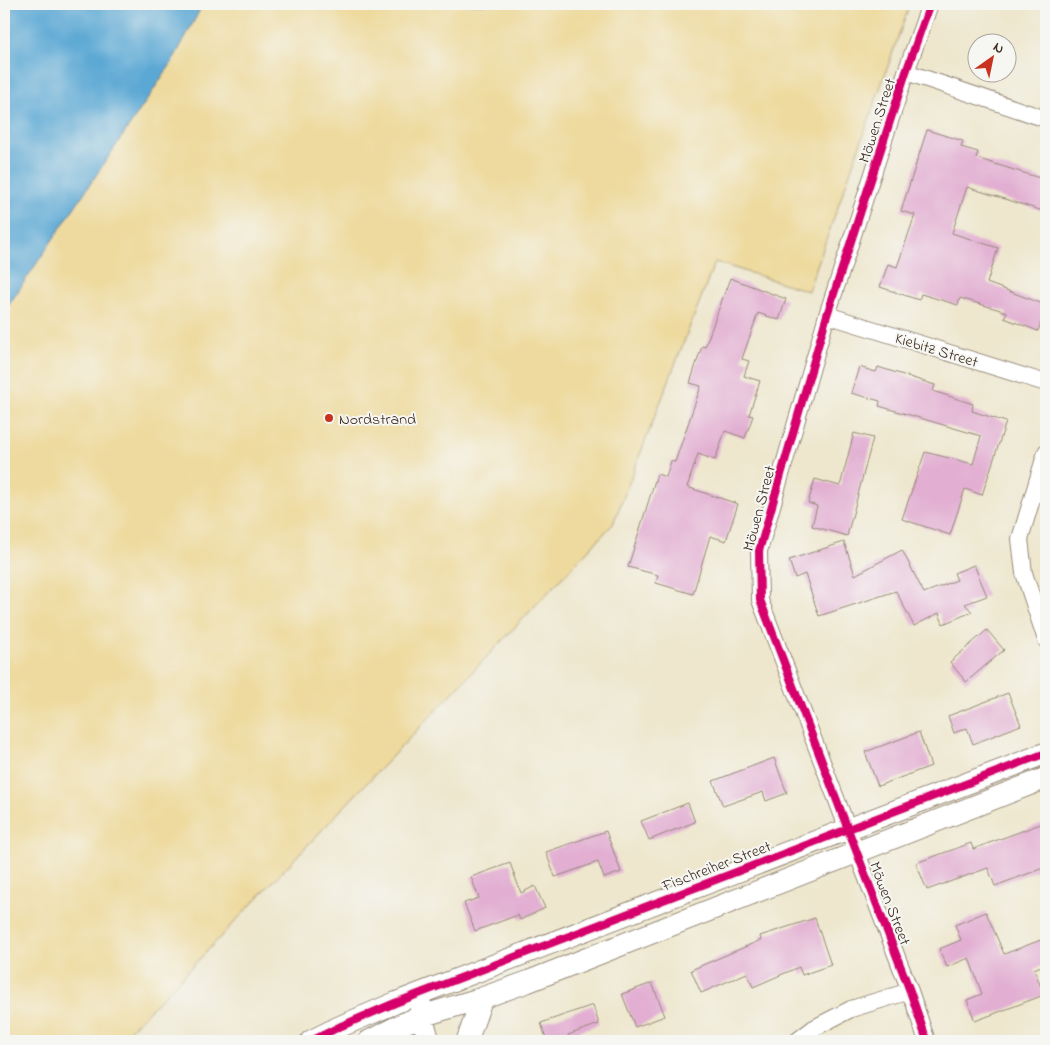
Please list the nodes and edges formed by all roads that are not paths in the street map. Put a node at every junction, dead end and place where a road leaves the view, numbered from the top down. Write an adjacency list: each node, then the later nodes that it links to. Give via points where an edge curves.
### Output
1 (930, 4): 2 (street, Möwen Street)
2 (906, 72): 3 (street); 4 (street, Möwen Street)
3 (1046, 119)
4 (827, 315): 5 (street, Kiebitz Street); 10 (street, Möwen Street, via 759,552 758,576 760,600)
5 (1046, 383)
6 (1046, 452): 7 (street, via 1020,539 1024,573)
7 (1046, 640)
8 (1046, 753): 10 (street, Fischreiher Street)
9 (1046, 778): 11 (street)
10 (849, 829): 11 (street, Möwen Street); 13 (street, Fischreiher Street)
11 (858, 853): 12 (street, Möwen Street); 14 (street)
12 (910, 991): 22 (street, via 851,1009 814,1028); 23 (street, Möwen Street)
13 (418, 994): 15 (street, Fischreiher Street); 16 (street)
14 (482, 998): 16 (street); 21 (street)
15 (395, 1003): 17 (street); 18 (street, Fischreiher Street)
16 (422, 1016): 17 (street); 20 (street)
17 (403, 1033): 19 (street)
18 (311, 1041)
19 (369, 1041)
20 (429, 1041)
21 (467, 1041)
22 (797, 1041)
23 (927, 1041)

